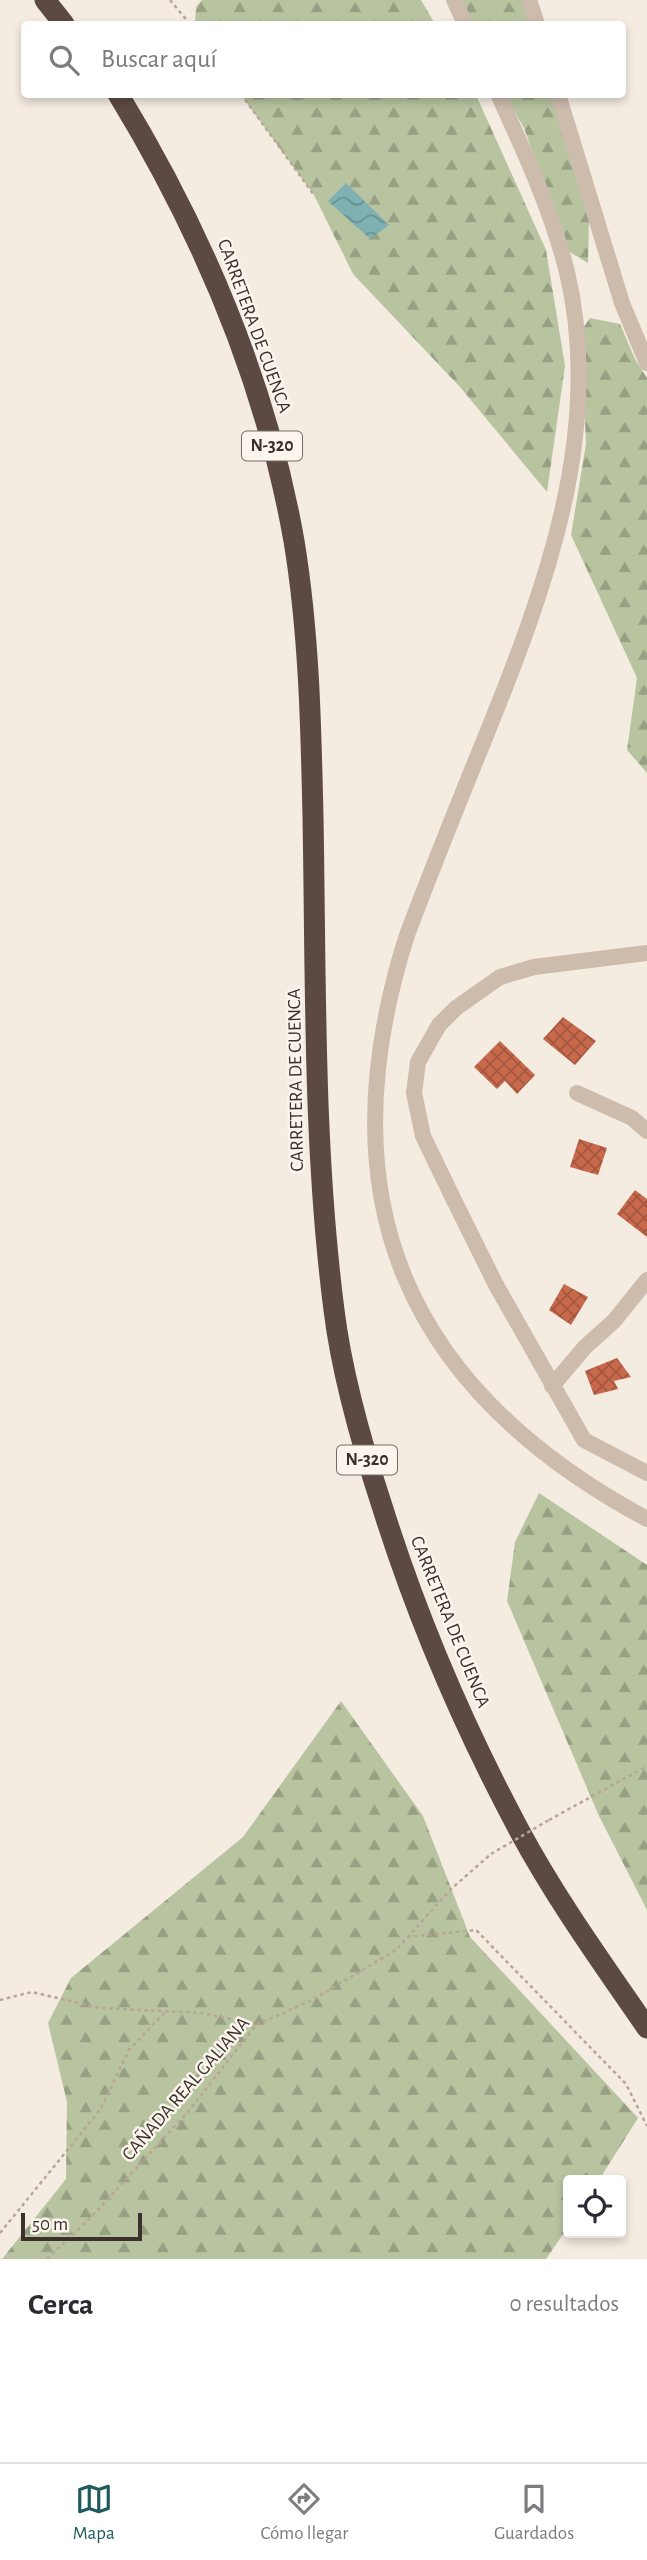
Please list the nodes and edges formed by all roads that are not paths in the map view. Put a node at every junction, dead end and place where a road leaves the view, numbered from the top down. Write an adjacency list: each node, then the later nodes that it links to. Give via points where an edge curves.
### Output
1 (45, 0): 4 (highway)
2 (454, 0): 5 (street)
3 (529, 0): 6 (street)
4 (62, 21)
5 (464, 21)
6 (536, 21)
7 (120, 98): 18 (highway, CARRETERA DE CUENCA / N-320, via 215,277 262,406 293,540 310,677 320,1172 334,1315 366,1455 409,1590 468,1729 521,1833)
8 (500, 98): 17 (street, via 541,189 567,274 577,350 577,422 565,501 537,600 394,978 376,1091 378,1179 399,1269 426,1325 446,1353 526,1440)
9 (559, 98): 10 (street, via 622,303)
10 (647, 362)
11 (647, 953): 15 (street, via 534,967 500,976 439,1025 415,1077 416,1114 423,1136 496,1285)
12 (577, 1093): 13 (street, via 632,1118)
13 (647, 1131)
14 (647, 1280): 15 (street)
15 (552, 1385): 16 (street, via 584,1440)
16 (647, 1473)
17 (647, 1519)
18 (647, 2028)

